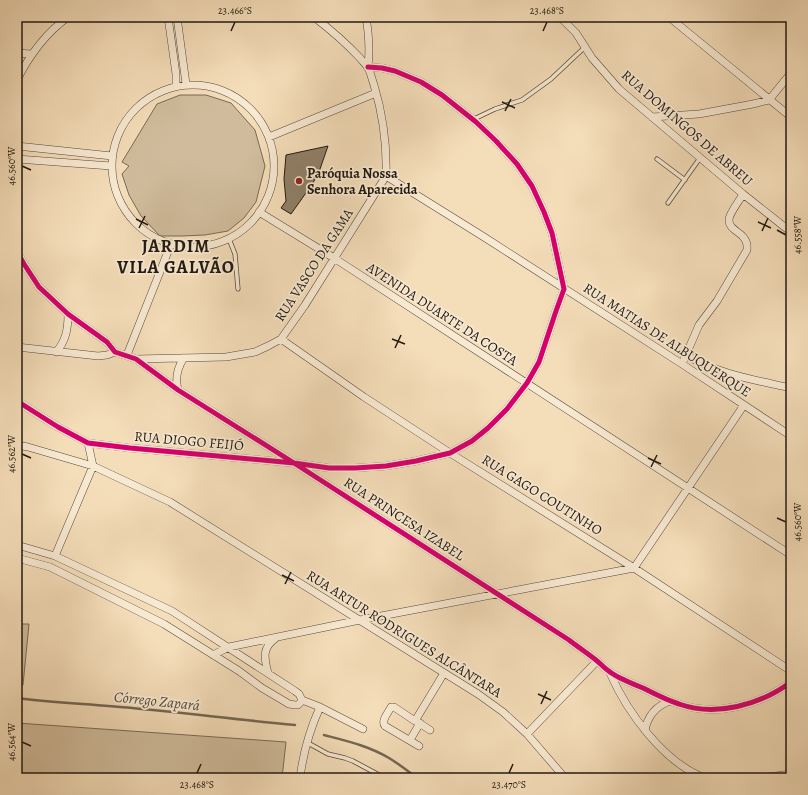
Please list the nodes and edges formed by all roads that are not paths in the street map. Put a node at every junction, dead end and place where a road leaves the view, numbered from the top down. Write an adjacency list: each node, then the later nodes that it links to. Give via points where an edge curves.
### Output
1 (68, 17): 10 (street)
2 (168, 17): 15 (street)
3 (177, 17): 14 (street)
4 (314, 17): 11 (street, via 351,48)
5 (366, 17): 11 (street, via 370,52)
6 (560, 17): 8 (street, RUA DOMINGOS DE ABREU, via 576,33)
7 (669, 17): 17 (street)
8 (585, 47): 18 (street, RUA DOMINGOS DE ABREU, via 619,89); 20 (lane, via 551,79 522,100)
9 (17, 53): 10 (street)
10 (31, 54): 13 (street)
11 (368, 67): 16 (street); 20 (street, via 394,71 421,82)
12 (791, 73): 17 (street)
13 (17, 80)
14 (186, 84): 15 (street); 21 (street, via 212,86 236,97 256,114)
15 (176, 86): 23 (street, via 157,92 140,104 127,119 117,137)
16 (376, 94): 21 (street); 28 (street, via 385,138)
17 (769, 100): 18 (street, via 699,114); 19 (street)
18 (652, 117): 25 (street, RUA DOMINGOS DE ABREU)
19 (791, 117)
20 (474, 119): 39 (street, via 517,164 532,186 552,233)
21 (269, 137): 32 (street, via 274,162 271,188)
22 (17, 146): 23 (street)
23 (112, 156): 27 (street)
24 (17, 158): 27 (street)
25 (700, 158): 29 (lane); 30 (street, RUA DOMINGOS DE ABREU)
26 (657, 159): 29 (lane)
27 (111, 166): 35 (street, via 114,187 122,206 135,223 151,236)
28 (386, 176): 37 (street, RUA VASCO DA GAMA); 39 (street, RUA MATIAS DE ALBUQUERQUE)
29 (685, 180): 31 (lane)
30 (743, 194): 33 (street, RUA DOMINGOS DE ABREU); 46 (street, via 729,220 731,226 747,242 747,250 717,301 699,325)
31 (668, 203)
32 (259, 212): 34 (street, via 242,230); 37 (street, AVENIDA DUARTE DA COSTA)
33 (791, 232)
34 (229, 239): 35 (street, via 195,247); 38 (lane, via 235,254)
35 (171, 244): 45 (street)
36 (17, 252): 40 (street, via 39,287)
37 (334, 258): 41 (street, RUA VASCO DA GAMA); 50 (street, AVENIDA DUARTE DA COSTA)
38 (238, 289)
39 (564, 289): 49 (street, RUA MATIAS DE ALBUQUERQUE); 50 (street, RUA DIOGO FEIJÓ, via 539,362)
40 (68, 314): 43 (street, via 67,335); 44 (street, via 107,342)
41 (281, 339): 47 (street, via 255,352 241,355); 58 (street, RUA GAGO COUTINHO)
42 (17, 348): 43 (street)
43 (56, 352): 44 (street, via 98,356)
44 (115, 352): 45 (street, RUA PRINCESA IZABEL)
45 (127, 355): 48 (street, RUA PRINCESA IZABEL)
46 (686, 355): 49 (street); 51 (street, via 729,374)
47 (184, 358): 48 (street); 52 (street, via 177,373)
48 (136, 359): 52 (street, RUA PRINCESA IZABEL)
49 (682, 364): 54 (street, RUA MATIAS DE ALBUQUERQUE)
50 (527, 383): 58 (street, RUA DIOGO FEIJÓ, via 488,428 472,441); 61 (street, AVENIDA DUARTE DA COSTA)
51 (791, 388)
52 (178, 390): 59 (street, RUA PRINCESA IZABEL)
53 (17, 401): 56 (street, RUA DIOGO FEIJÓ, via 58,427)
54 (744, 405): 55 (street, RUA MATIAS DE ALBUQUERQUE); 61 (street)
55 (791, 436)
56 (88, 442): 59 (street, RUA DIOGO FEIJÓ); 60 (street)
57 (17, 445): 60 (street, RUA ARTUR RODRIGUES ALCÂNTARA)
58 (450, 453): 59 (street, RUA DIOGO FEIJÓ, via 371,467 329,468); 66 (street, RUA GAGO COUTINHO)
59 (294, 463): 67 (street, RUA PRINCESA IZABEL)
60 (93, 466): 63 (street); 70 (street, RUA ARTUR RODRIGUES ALCÂNTARA, via 170,502)
61 (687, 488): 64 (street, AVENIDA DUARTE DA COSTA); 66 (street)
62 (17, 545): 63 (street)
63 (55, 556): 68 (street)
64 (791, 556)
65 (17, 558): 69 (street, via 50,567)
66 (634, 568): 67 (street); 75 (street, RUA GAGO COUTINHO)
67 (498, 594): 70 (street); 74 (street, RUA PRINCESA IZABEL)
68 (142, 597): 69 (street); 72 (street, via 172,610)
69 (136, 610): 73 (street, via 164,624)
70 (360, 620): 71 (street); 77 (street, RUA ARTUR RODRIGUES ALCÂNTARA)
71 (276, 637): 72 (street); 76 (street, via 266,648 264,656)
72 (229, 647): 73 (street); 76 (street)
73 (213, 655): 80 (street, via 289,704 298,705)
74 (597, 661): 78 (street, RUA PRINCESA IZABEL); 87 (street)
75 (791, 671)
76 (268, 673): 80 (street, via 299,694)
77 (444, 673): 83 (street); 87 (street, RUA ARTUR RODRIGUES ALCÂNTARA, via 503,712)
78 (610, 673): 81 (street, RUA PRINCESA IZABEL); 86 (street, via 616,687)
79 (791, 682): 81 (street, RUA PRINCESA IZABEL, via 757,701 729,708 706,710)
80 (302, 700): 82 (street)
81 (670, 701): 86 (street, via 651,714)
82 (320, 707): 84 (street); 89 (street)
83 (417, 722): 85 (street); 88 (street); 88 (street, via 394,707 391,707 383,721 384,726)
84 (363, 729)
85 (430, 730)
86 (645, 730): 95 (street, via 659,747 692,773)
87 (527, 734): 94 (street, RUA ARTUR RODRIGUES ALCÂNTARA)
88 (410, 740): 90 (street)
89 (307, 742): 92 (lane, via 328,754 353,761); 93 (street)
90 (419, 746)
91 (791, 774): 96 (street)
92 (381, 776)
93 (300, 778)
94 (565, 778)
95 (705, 778)
96 (761, 778)

